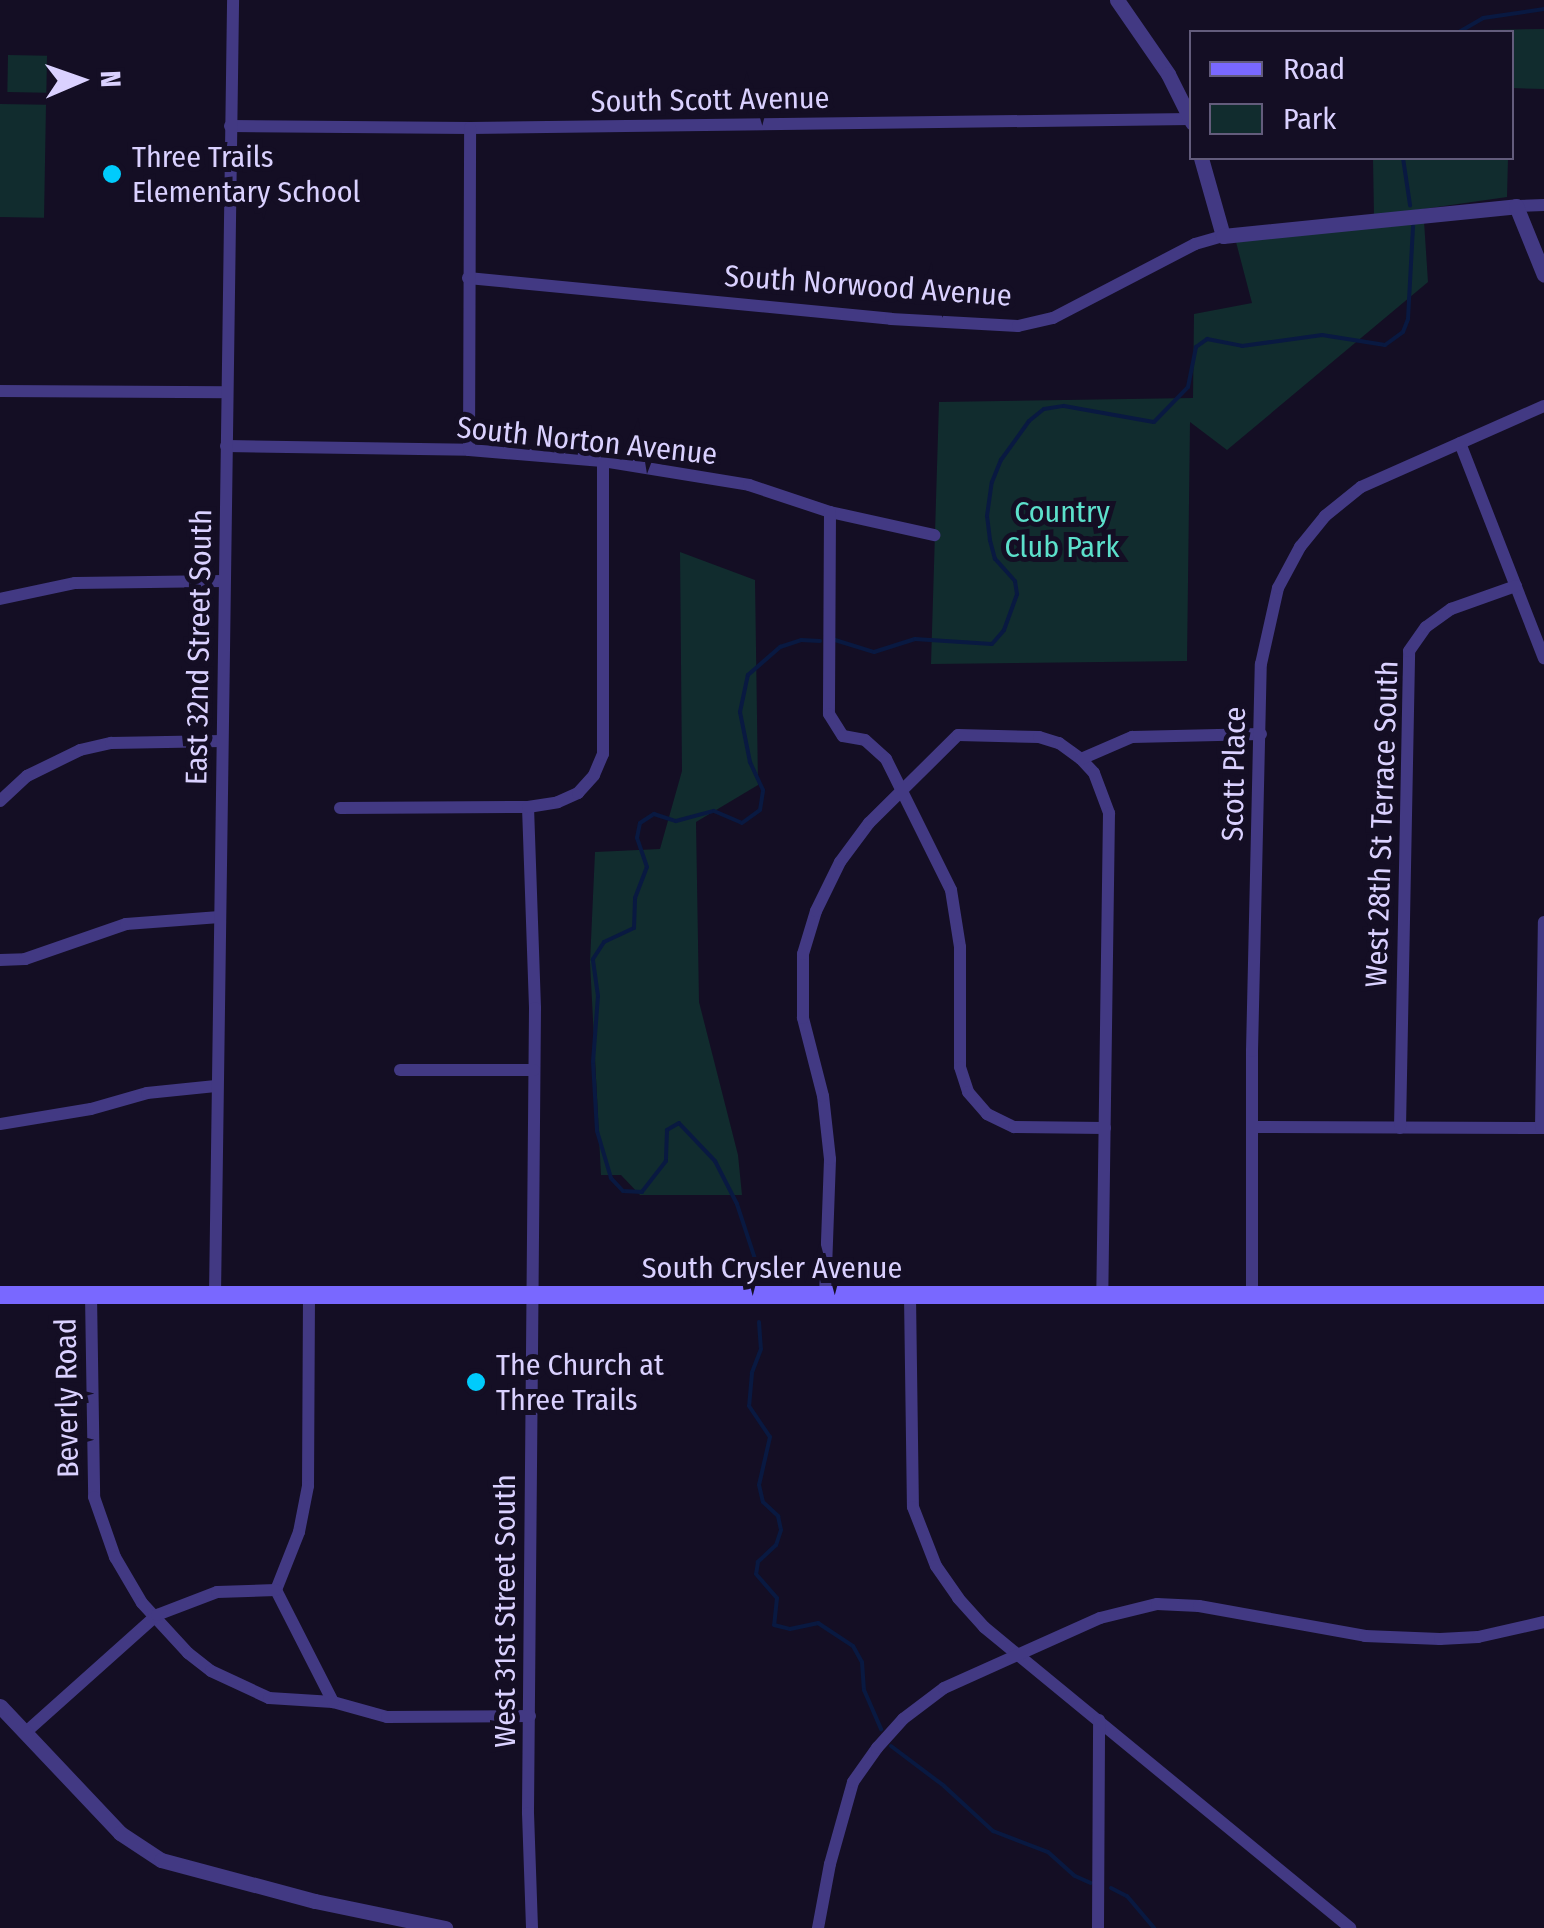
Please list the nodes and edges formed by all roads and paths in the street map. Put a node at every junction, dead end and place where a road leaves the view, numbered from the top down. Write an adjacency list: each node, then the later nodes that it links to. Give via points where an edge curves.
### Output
1 (234, 0): 5 (street, East 32nd Street South)
2 (1117, 0): 3 (street)
3 (1189, 116)
4 (1189, 120): 6 (street, South Scott Avenue)
5 (230, 126): 6 (street, South Scott Avenue); 14 (street, East 32nd Street South)
6 (470, 128): 12 (street)
7 (1202, 160): 10 (street)
8 (1544, 205): 9 (street, South Norwood Avenue)
9 (1516, 206): 10 (street, South Norwood Avenue); 11 (street)
10 (1222, 236): 12 (street, South Norwood Avenue, via 1053,318 1018,326 890,320)
11 (1544, 275)
12 (468, 278): 18 (street)
13 (0, 391): 14 (street)
14 (226, 392): 17 (street, East 32nd Street South)
15 (1544, 406): 16 (street, Scott Place)
16 (1460, 443): 23 (street); 26 (street, Scott Place, via 1361,487 1300,546 1266,625)
17 (226, 446): 18 (street, South Norton Avenue); 22 (street, East 32nd Street South)
18 (469, 450): 19 (street, South Norton Avenue)
19 (603, 461): 20 (street, South Norton Avenue, via 749,485); 31 (street, via 603,754 578,793)
20 (830, 512): 21 (street, South Norton Avenue); 29 (street, via 829,714 843,736 865,740 886,758)
21 (934, 535)
22 (224, 581): 24 (street, via 74,583); 27 (street, East 32nd Street South)
23 (1516, 586): 25 (street); 42 (street, West 28th St Terrace South, via 1450,609 1409,652)
24 (0, 599)
25 (1544, 658)
26 (1261, 734): 28 (street, via 1132,737); 40 (street, Scott Place)
27 (222, 741): 30 (street, via 80,750 28,776); 33 (street, East 32nd Street South)
28 (1081, 759): 29 (street, via 1039,737 958,736); 41 (street, via 1109,812)
29 (904, 788): 41 (street, via 954,904 960,1067 968,1092 987,1114 1014,1127); 49 (street, via 840,862 804,954 803,1018 830,1159)
30 (0, 801)
31 (528, 806): 32 (street); 37 (street, West 31st Street South)
32 (340, 808)
33 (220, 917): 35 (street, via 126,924 25,959); 38 (street, East 32nd Street South)
34 (1544, 922): 43 (street)
35 (0, 960)
36 (400, 1070): 37 (street)
37 (534, 1070): 46 (street, West 31st Street South)
38 (216, 1086): 39 (street, via 147,1093); 44 (street, East 32nd Street South)
39 (0, 1124)
40 (1252, 1127): 42 (street); 52 (street, Scott Place)
41 (1105, 1128): 51 (street)
42 (1400, 1128): 43 (street)
43 (1543, 1128)
44 (215, 1295): 45 (main road, South Crysler Avenue); 48 (main road, South Crysler Avenue)
45 (310, 1295): 46 (main road, South Crysler Avenue); 54 (street, via 308,1486)
46 (530, 1295): 49 (main road, South Crysler Avenue); 60 (street, West 31st Street South)
47 (0, 1296): 48 (main road, South Crysler Avenue)
48 (91, 1296): 55 (street, Beverly Road, via 94,1497 115,1558 142,1603)
49 (825, 1296): 50 (main road, South Crysler Avenue)
50 (910, 1296): 51 (main road, South Crysler Avenue); 57 (street, via 910,1478 919,1531 958,1598)
51 (1102, 1296): 52 (main road, South Crysler Avenue)
52 (1252, 1296): 53 (main road, South Crysler Avenue)
53 (1544, 1296)
54 (276, 1590): 55 (street, via 217,1592); 58 (street)
55 (158, 1615): 58 (street, Beverly Road, via 212,1671 269,1698); 62 (street)
56 (1544, 1622): 57 (street, via 1440,1640 1365,1636 1157,1604 1110,1614)
57 (1018, 1652): 61 (street); 65 (street, via 944,1688 877,1748 853,1782)
58 (332, 1702): 60 (street, Beverly Road, via 387,1718)
59 (0, 1706): 62 (street)
60 (530, 1716): 64 (street, West 31st Street South)
61 (1099, 1720): 66 (street); 67 (street)
62 (26, 1732): 63 (street, via 122,1834 161,1860)
63 (445, 1928)
64 (532, 1928)
65 (818, 1928)
66 (1098, 1928)
67 (1350, 1928)

